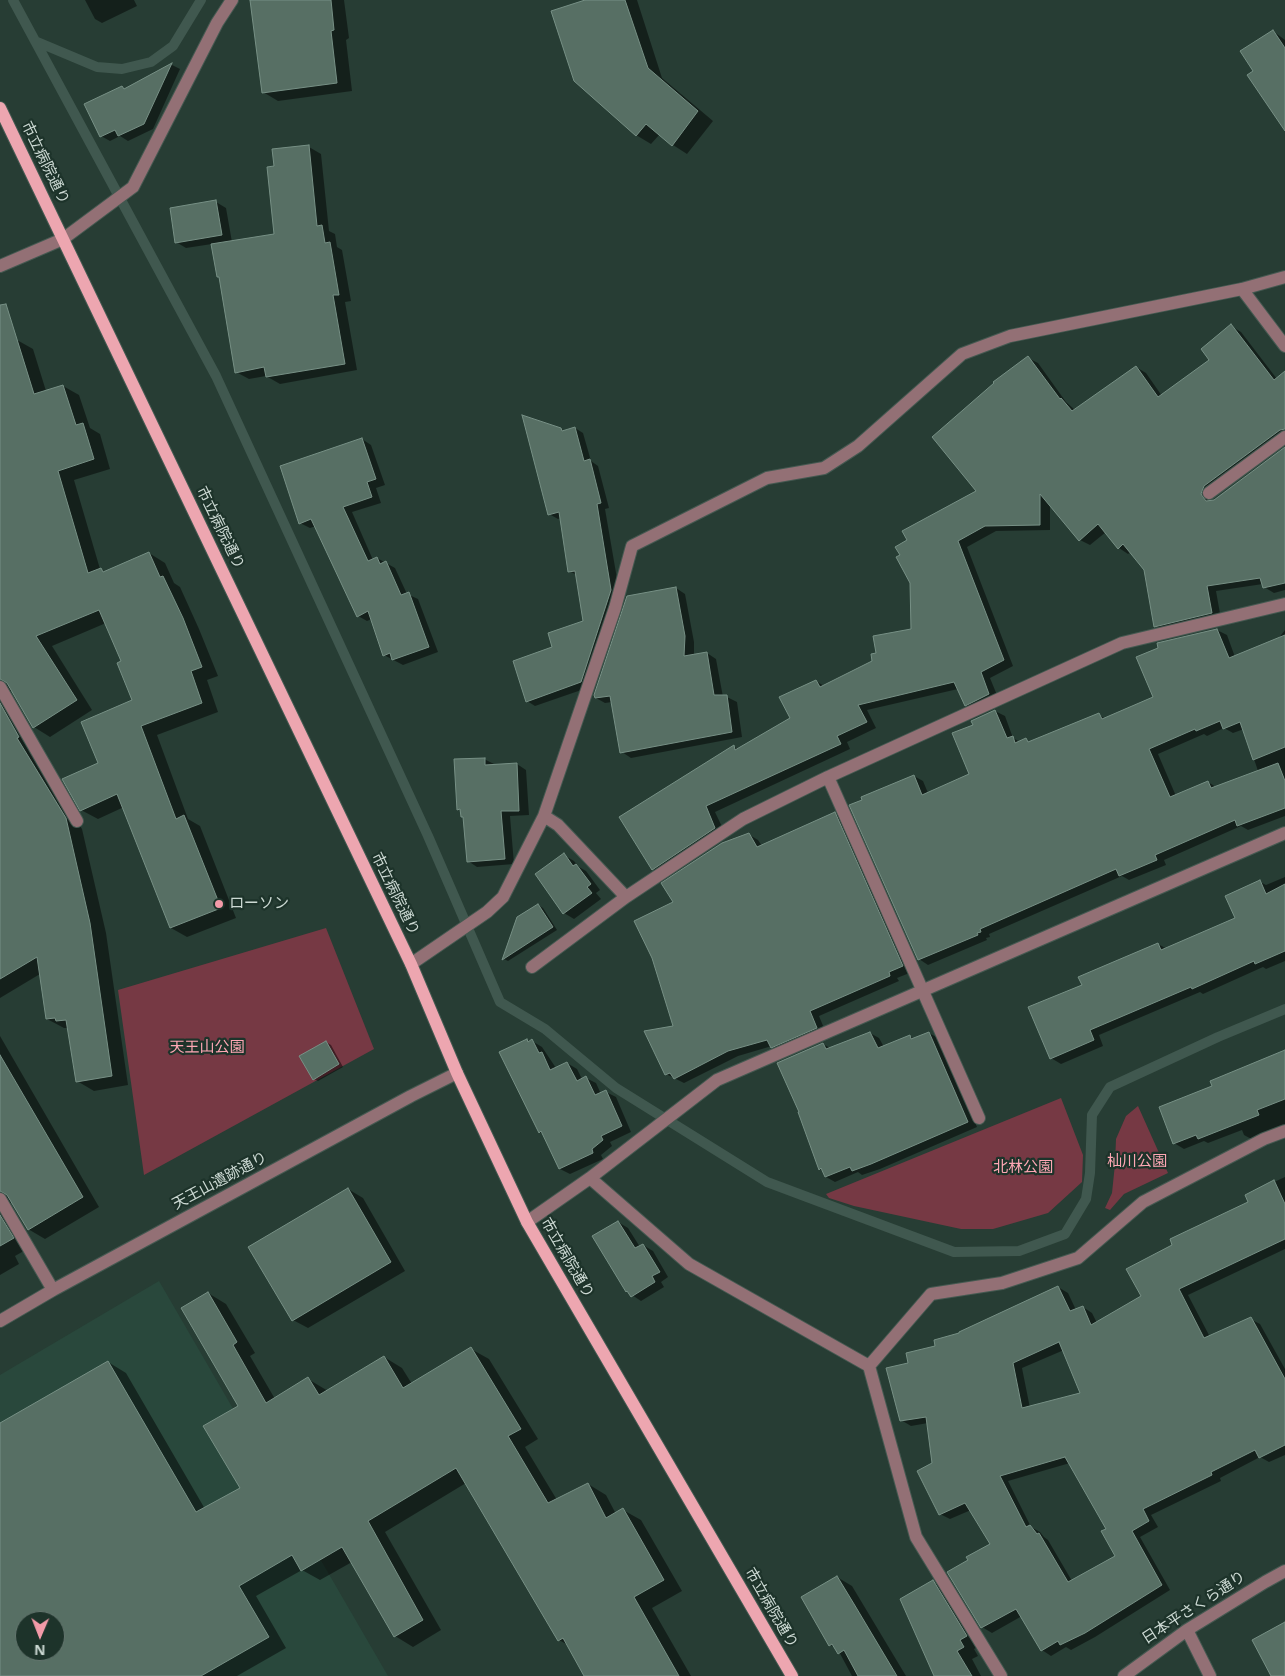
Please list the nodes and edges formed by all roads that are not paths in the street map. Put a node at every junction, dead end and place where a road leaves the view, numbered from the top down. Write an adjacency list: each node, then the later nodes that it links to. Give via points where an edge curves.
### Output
1 (232, 0): 3 (street, via 133,187)
2 (0, 108): 3 (main road, 市立病院通り)
3 (63, 238): 4 (street); 17 (main road, 市立病院通り)
4 (0, 266)
5 (1285, 276): 6 (street)
6 (1242, 289): 7 (street); 13 (street, via 1010,336 962,354 858,446 824,468 767,478 632,546 615,608)
7 (1285, 346)
8 (1285, 436): 9 (street)
9 (1209, 493)
10 (1285, 604): 12 (street, via 1122,643)
11 (0, 687): 14 (street)
12 (828, 778): 16 (street, via 743,819); 19 (street)
13 (544, 816): 16 (street, via 558,824); 17 (street, via 503,897 487,912)
14 (77, 821)
15 (1285, 834): 19 (street)
16 (626, 897): 18 (street)
17 (411, 964): 20 (main road, 市立病院通り)
18 (532, 967)
19 (922, 991): 21 (street); 23 (street, via 717,1080)
20 (458, 1073): 25 (main road, 市立病院通り); 26 (street, 天王山遺跡通り)
21 (979, 1118)
22 (1285, 1131): 28 (street, via 1143,1202 1078,1258 1002,1283 931,1294)
23 (590, 1178): 25 (street); 28 (street, via 688,1264)
24 (0, 1199): 26 (street)
25 (527, 1222): 31 (main road, 市立病院通り)
26 (53, 1290): 27 (street, 天王山遺跡通り)
27 (0, 1322)
28 (869, 1366): 32 (street, via 916,1537)
29 (1285, 1571): 30 (street, 日本平さくら通り)
30 (1187, 1630): 33 (street, 日本平さくら通り); 34 (street)
31 (792, 1676)
32 (1001, 1676)
33 (1124, 1676)
34 (1210, 1676)

